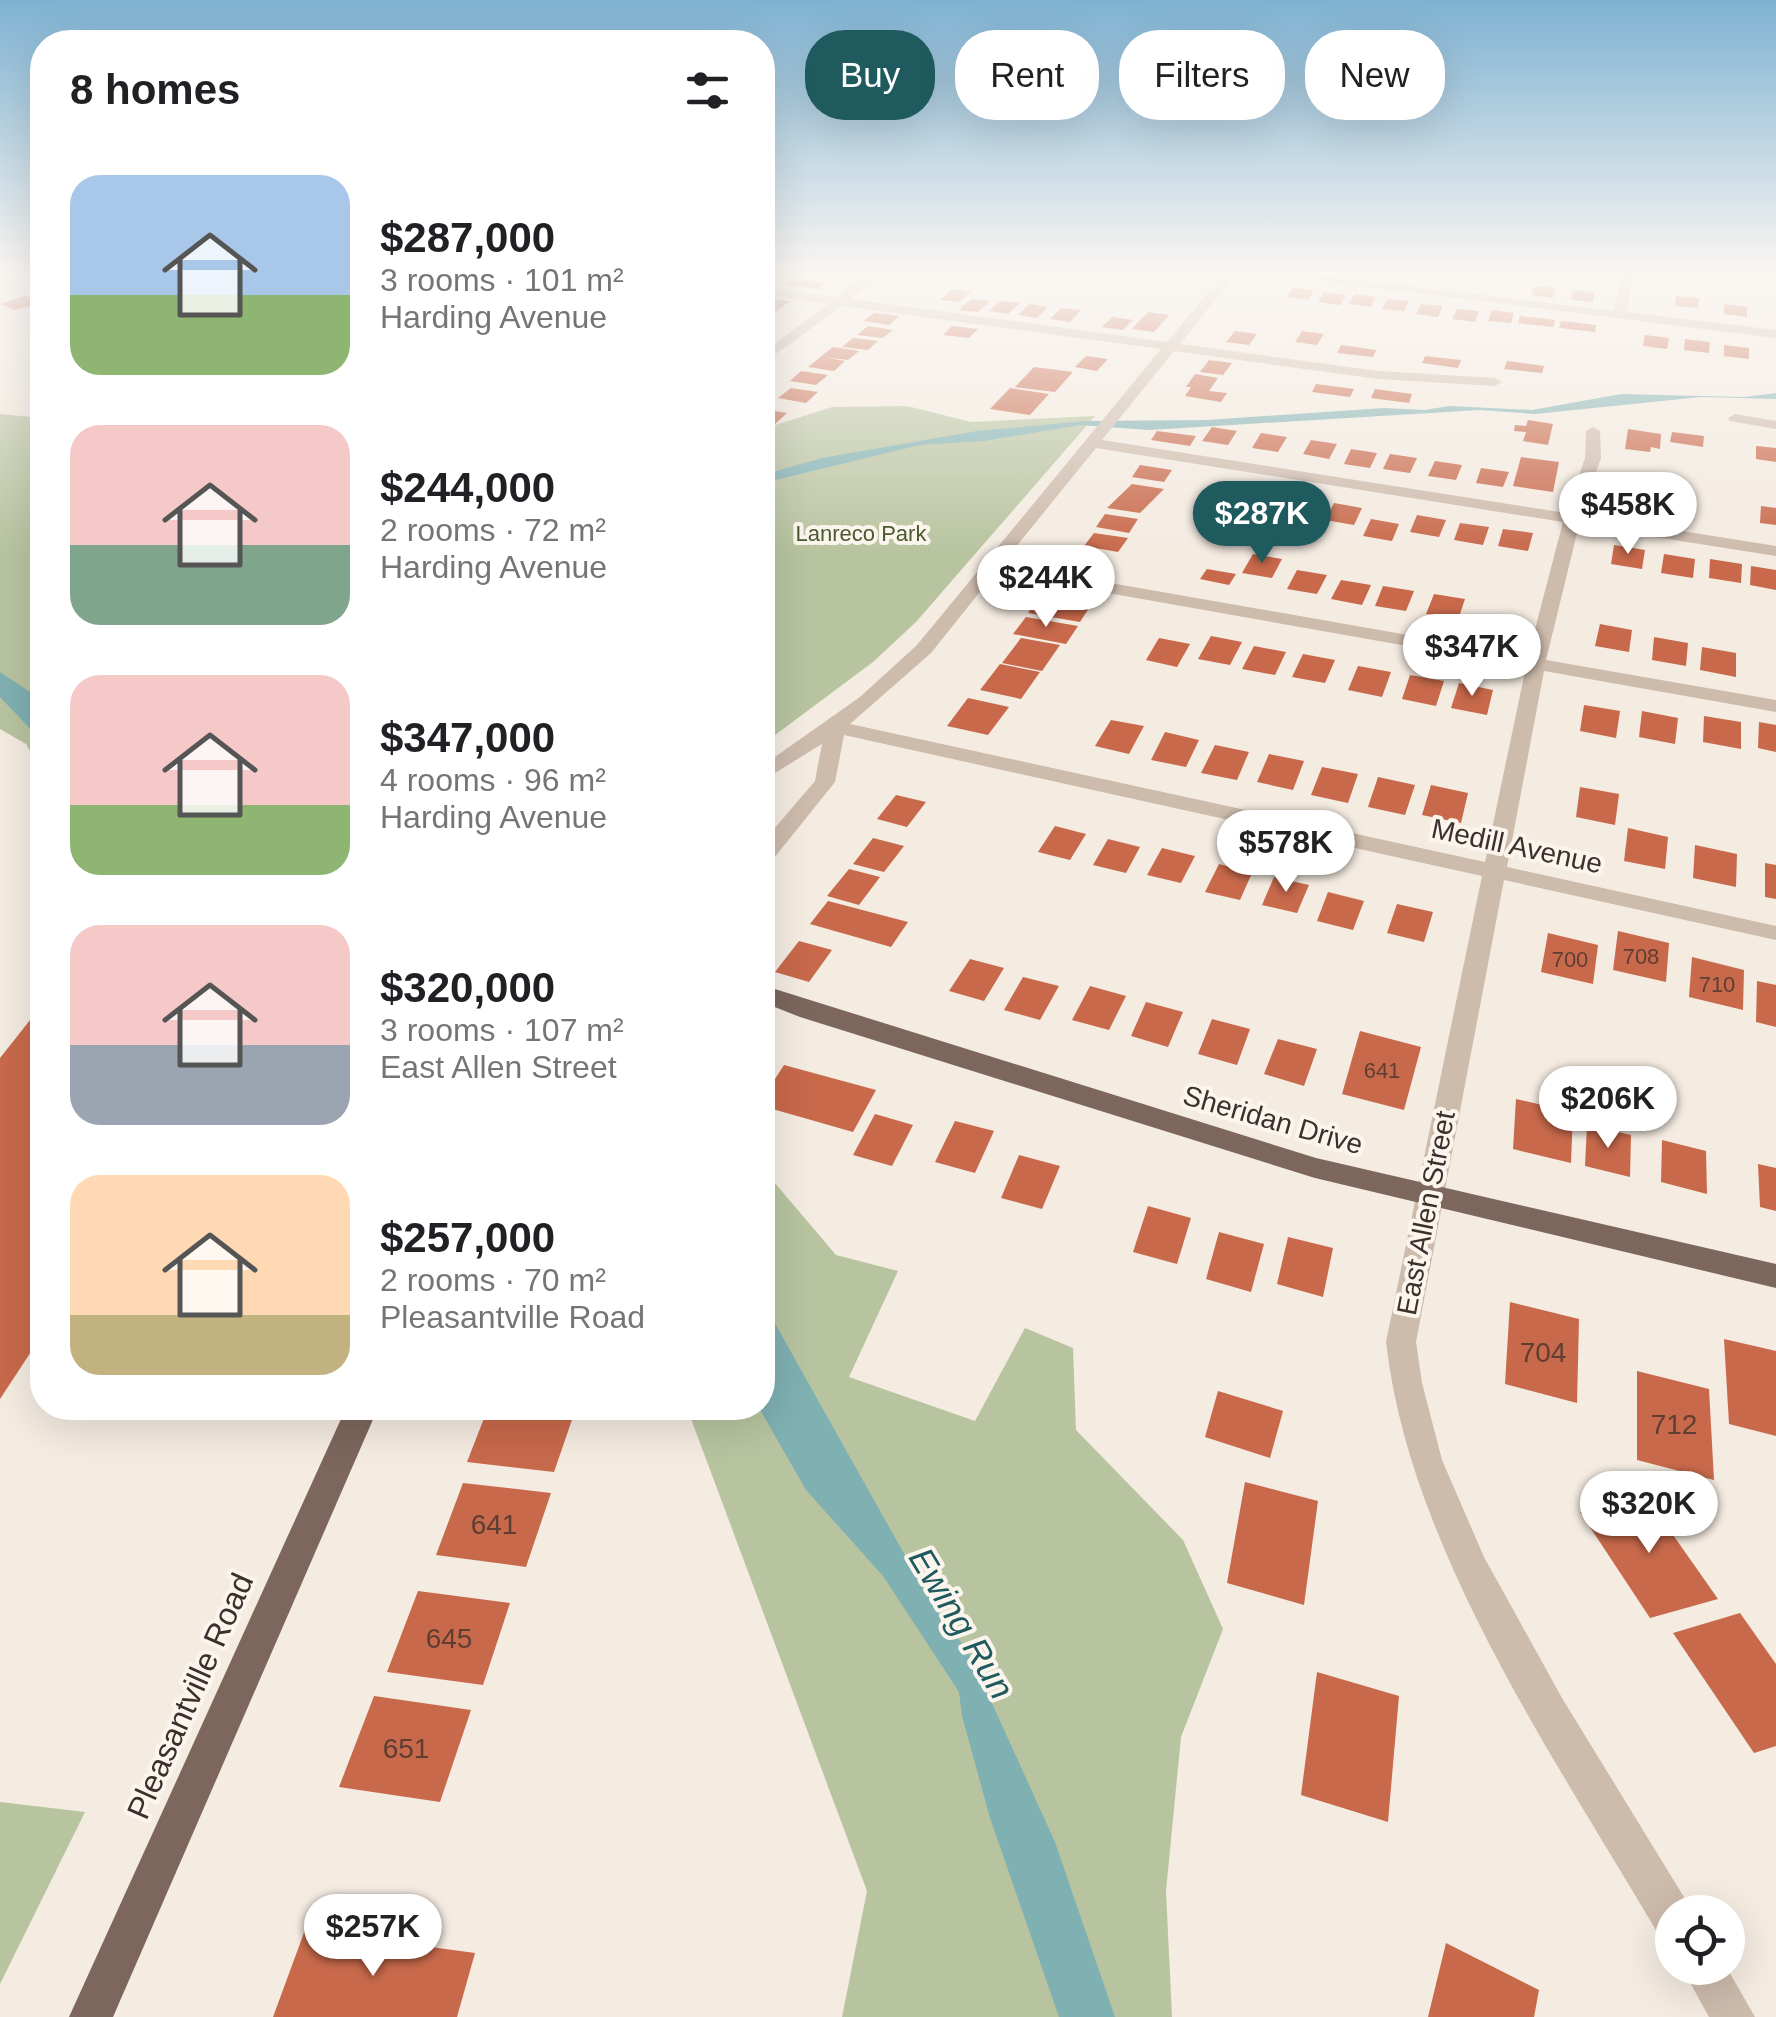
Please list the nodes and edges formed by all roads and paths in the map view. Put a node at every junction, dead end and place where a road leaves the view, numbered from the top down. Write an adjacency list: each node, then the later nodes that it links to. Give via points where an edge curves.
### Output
1 (1157, 364): 7 (street)
2 (1305, 364): 3 (street)
3 (1495, 382)
4 (1735, 418): 5 (street)
5 (1776, 425)
6 (1593, 430): 8 (street, East Allen Street, via 1593,458)
7 (1096, 439): 8 (street); 10 (street)
8 (1572, 518): 9 (street); 11 (street, East Allen Street)
9 (1776, 550)
10 (992, 567): 11 (street); 13 (street, via 891,684)
11 (1536, 664): 12 (street); 16 (street, East Allen Street)
12 (1776, 706)
13 (836, 727): 14 (street); 15 (street, via 826,782); 16 (street, Medill Avenue)
14 (775, 767)
15 (775, 843)
16 (1494, 871): 17 (street, Medill Avenue); 19 (street, East Allen Street)
17 (1776, 932)
18 (775, 998): 19 (main road, Sheridan Drive, via 1314,1168)
19 (1429, 1196): 20 (main road, Sheridan Drive); 22 (street, East Allen Street, via 1401,1342 1405,1395 1421,1450 1482,1589 1546,1709)
20 (1776, 1276)
21 (357, 1420): 24 (main road, Pleasantville Road)
22 (1659, 1895)
23 (1713, 1985): 25 (street)
24 (92, 2017)
25 (1733, 2017)

